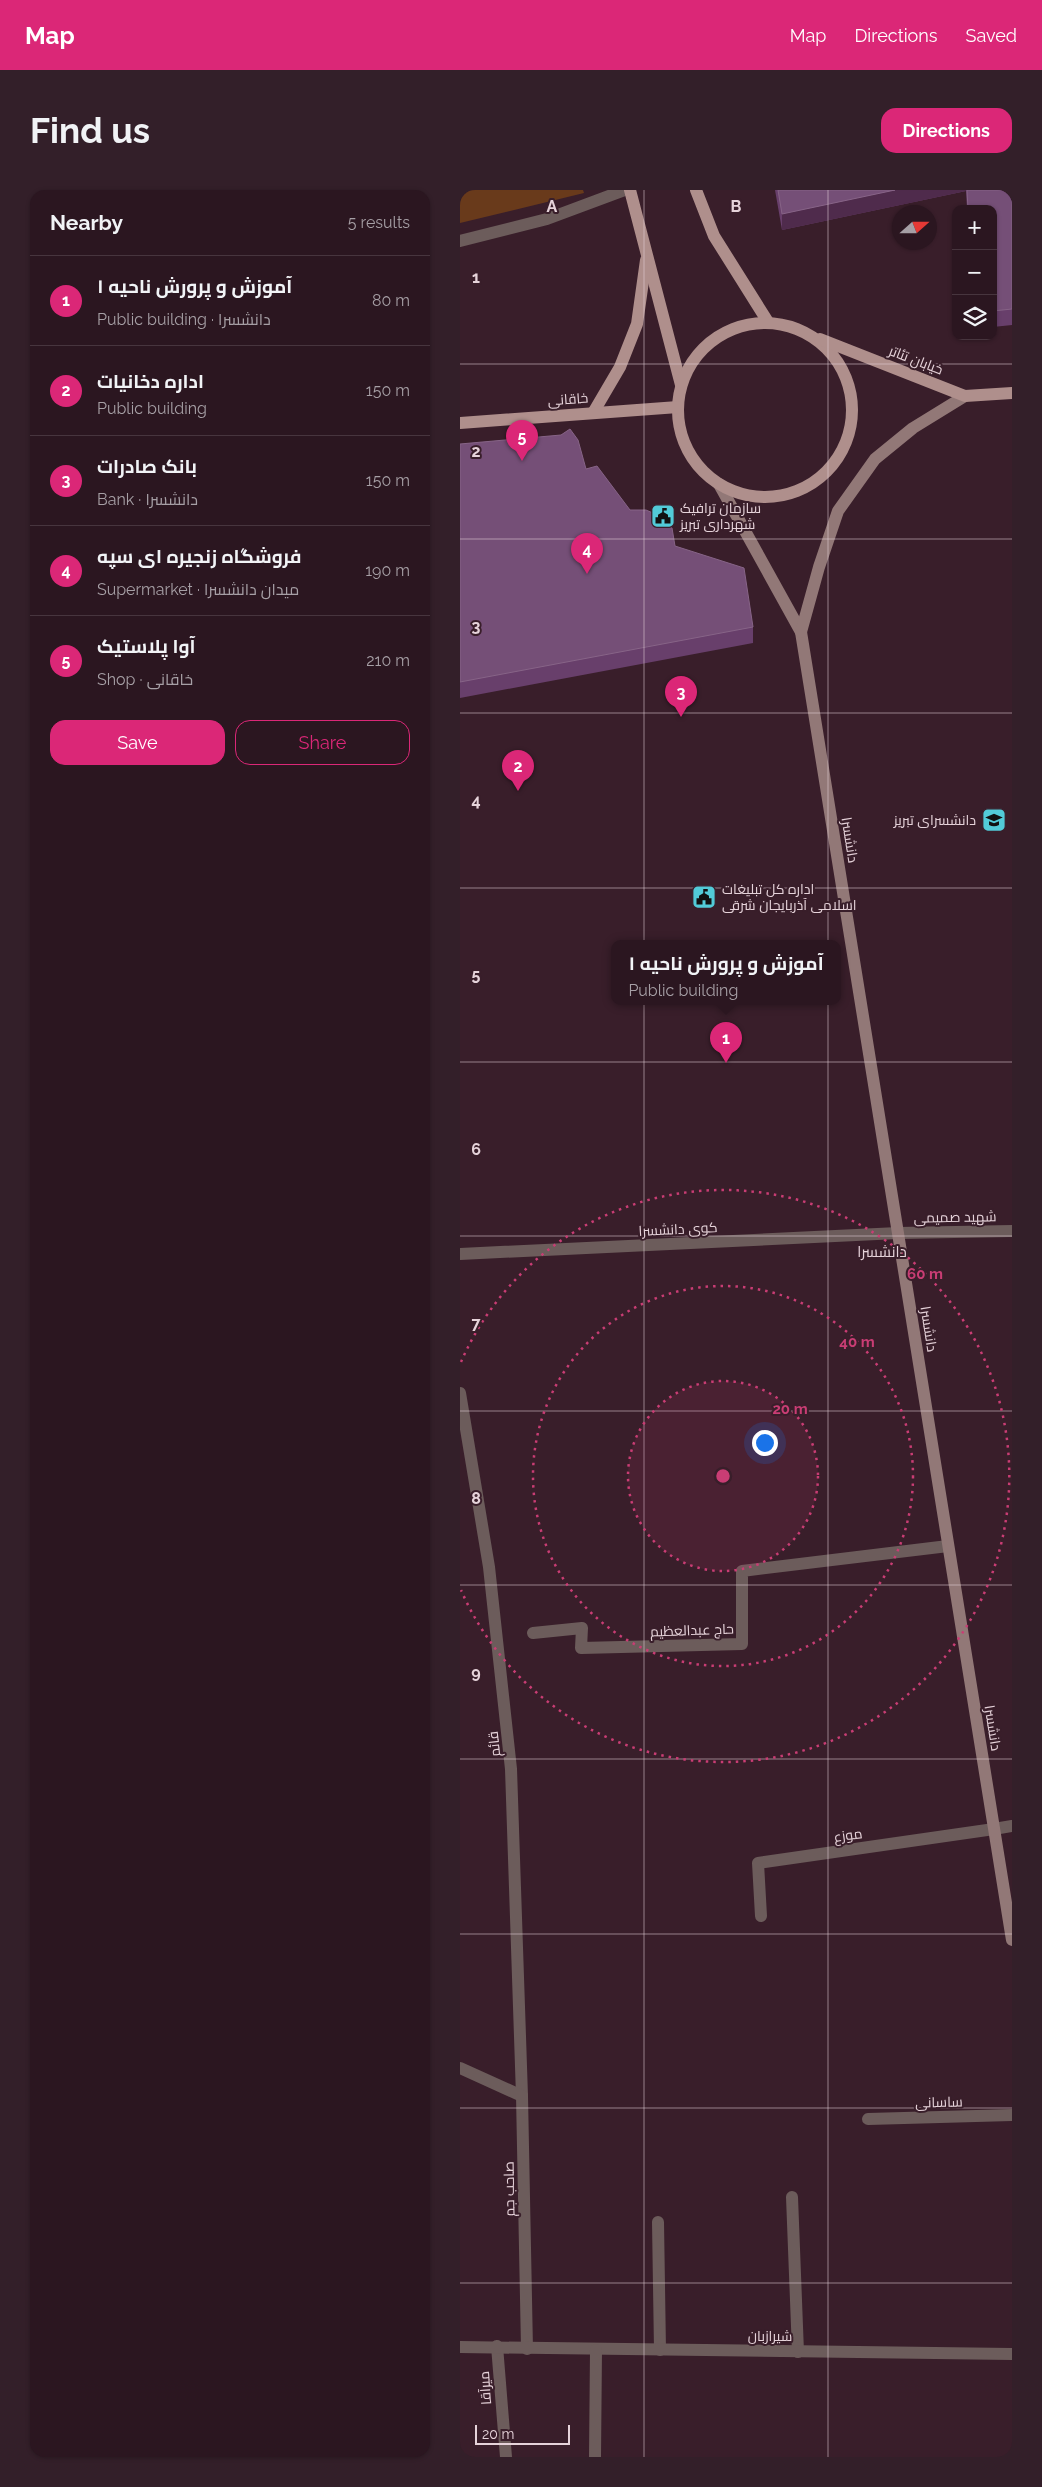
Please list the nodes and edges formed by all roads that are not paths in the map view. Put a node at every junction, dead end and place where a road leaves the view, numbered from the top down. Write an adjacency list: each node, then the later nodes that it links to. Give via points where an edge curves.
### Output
1 (625, 190): 4 (street, via 547,219)
2 (630, 190): 5 (main road)
3 (696, 190): 6 (main road, via 714,236)
4 (460, 241)
5 (647, 255): 8 (main road); 12 (main road, via 637,324 620,367)
6 (768, 322): 7 (main road, via 790,326); 8 (main road, via 745,324 724,332 696,358)
7 (811, 336): 10 (main road, خیابان تئاتر); 14 (main road, via 838,362 850,390 852,413 849,435 840,456 825,474 806,487 785,495 740,494)
8 (681, 384): 11 (main road)
9 (1012, 393): 10 (main road, خیابان تئاتر)
10 (965, 396): 15 (main road, via 913,428 875,460 838,511)
11 (678, 407): 12 (main road, خاقانی); 14 (main road, via 680,430 688,451 702,470)
12 (593, 413): 13 (main road, خاقانی)
13 (460, 423)
14 (719, 484): 15 (main road)
15 (801, 632): 17 (main road, دانشسرا)
16 (1012, 1231): 17 (street, شهید صمیمی)
17 (898, 1233): 18 (street, کوی دانشسرا); 20 (main road, دانشسرا)
18 (460, 1254)
19 (460, 1393): 27 (street, قائم, via 489,1567 511,1769)
20 (948, 1546): 21 (street, حاج عبدالعظیم, via 742,1571 742,1644 581,1648 582,1628); 23 (main road, دانشسرا)
21 (533, 1633)
22 (1012, 1826): 23 (street)
23 (994, 1829): 24 (street, موزع, via 758,1863); 25 (main road, دانشسرا)
24 (761, 1916)
25 (1012, 1940)
26 (460, 2068): 27 (street)
27 (522, 2096): 34 (street, صاحب جم)
28 (1012, 2115): 29 (street, ساسانی)
29 (868, 2119)
30 (792, 2197): 37 (street)
31 (658, 2222): 36 (street)
32 (497, 2346): 33 (street, شیرازبان); 34 (street, شیرازبان); 39 (street, میرآقا)
33 (460, 2347)
34 (527, 2349): 35 (street, شیرازبان)
35 (596, 2350): 36 (street, شیرازبان); 40 (street)
36 (660, 2350): 37 (street, شیرازبان)
37 (798, 2352): 38 (street, شیرازبان)
38 (1012, 2354)
39 (506, 2457)
40 (594, 2457)

